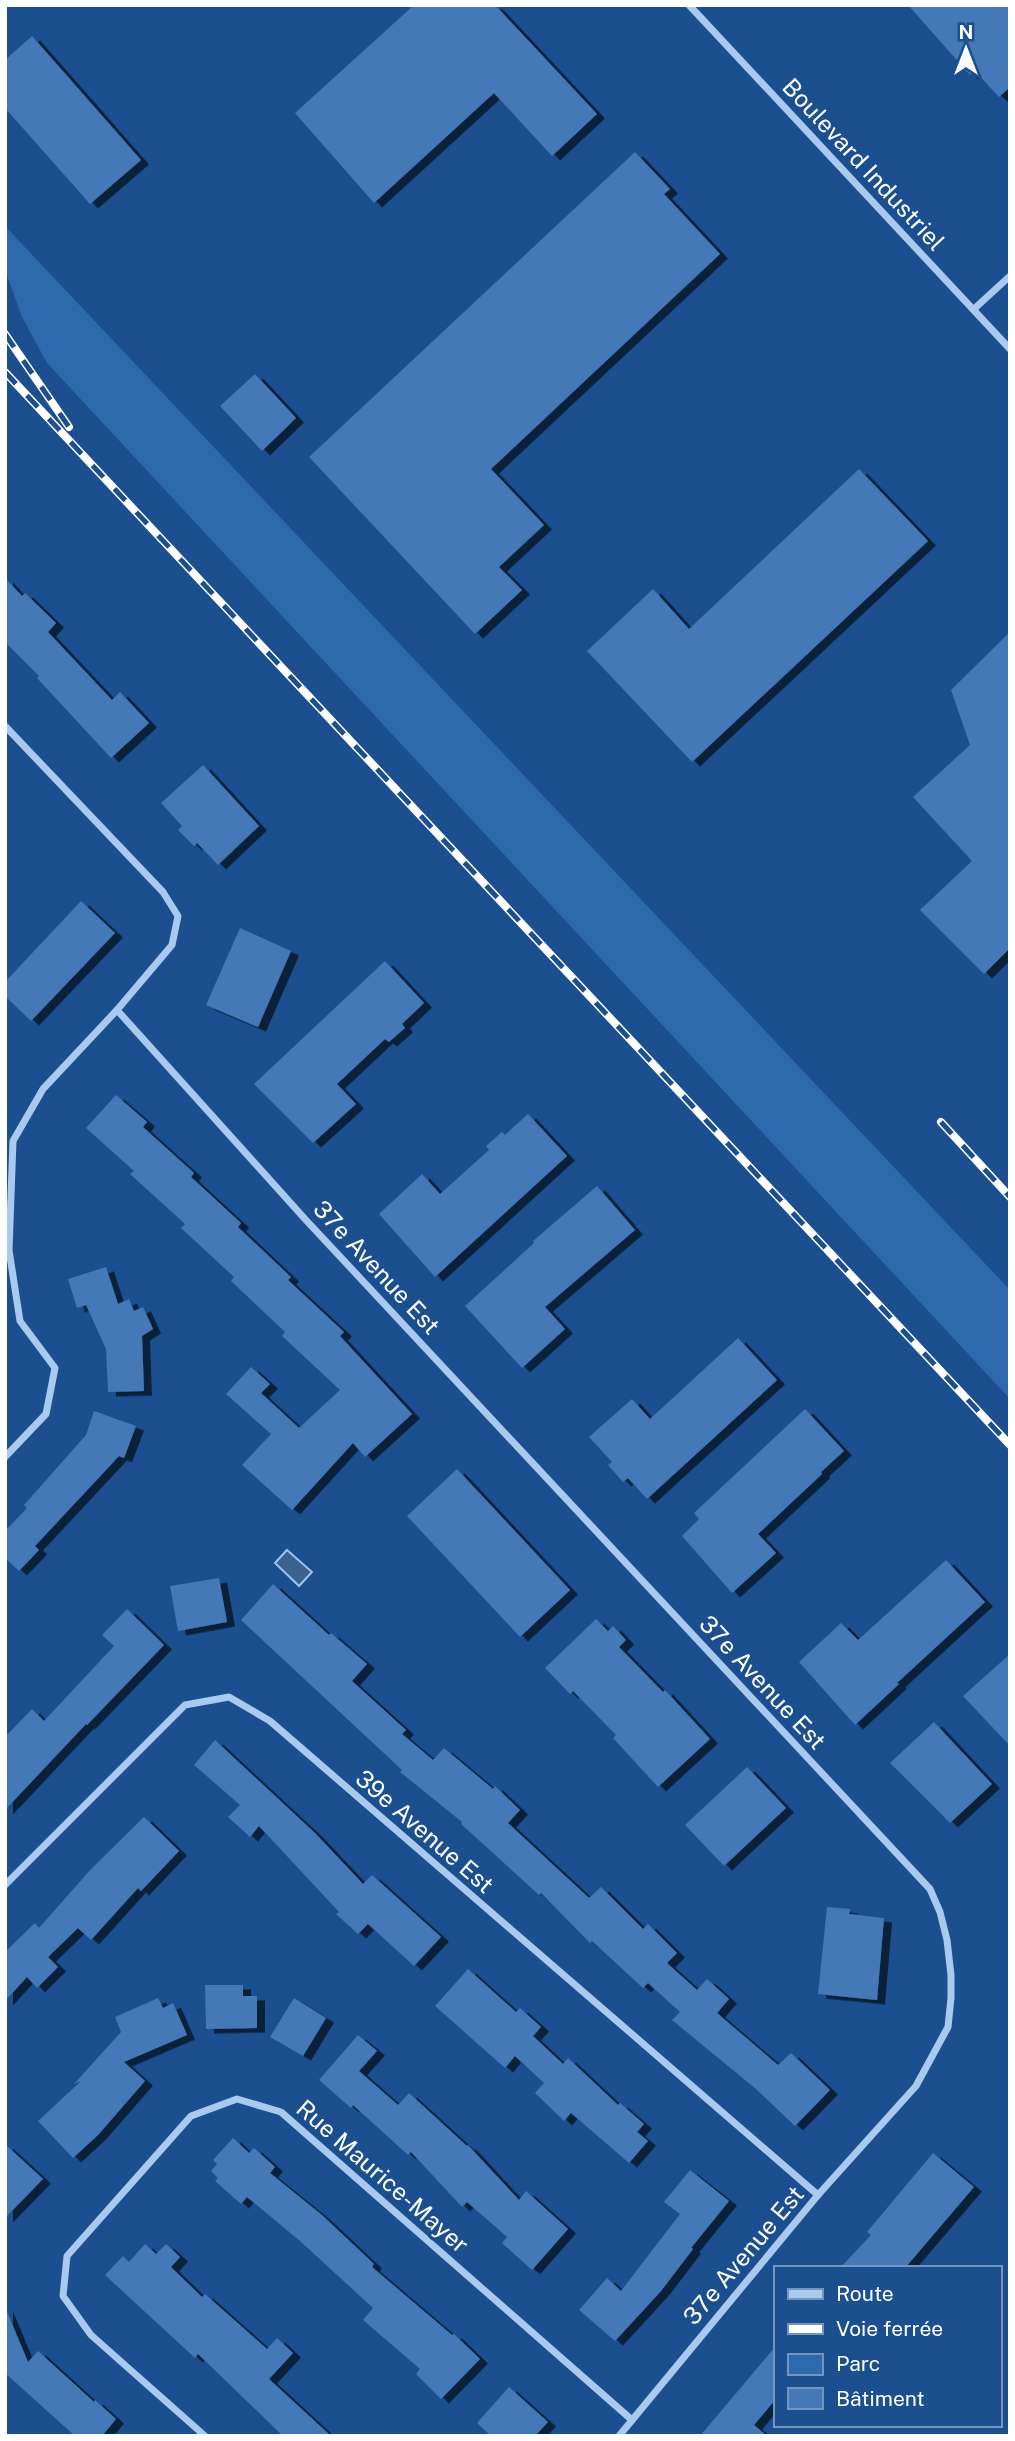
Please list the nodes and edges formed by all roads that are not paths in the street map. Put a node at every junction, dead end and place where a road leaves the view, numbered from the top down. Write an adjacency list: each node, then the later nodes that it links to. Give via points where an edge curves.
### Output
1 (689, 5): 3 (street, Boulevard Industriel)
2 (1010, 276): 3 (street)
3 (974, 309): 4 (street, Boulevard Industriel)
4 (1010, 349)
5 (5, 726): 6 (street, via 163,892 178,916 172,946)
6 (117, 1010): 7 (street, via 43,1089 13,1141 9,1250 20,1321 55,1368 46,1414); 9 (street, 37e Avenue Est, via 305,1219 930,1889 947,1940 951,1975 947,2027 916,2086)
7 (5, 1457)
8 (5, 1885): 9 (street, 39e Avenue Est, via 185,1706 229,1697 270,1721)
9 (818, 2195): 10 (street, 37e Avenue Est)
10 (632, 2420): 11 (street, Rue Maurice-Mayer, via 281,2112 237,2099 191,2116 67,2256 63,2296 92,2336); 12 (street, 37e Avenue Est)
11 (205, 2436)
12 (619, 2436)

